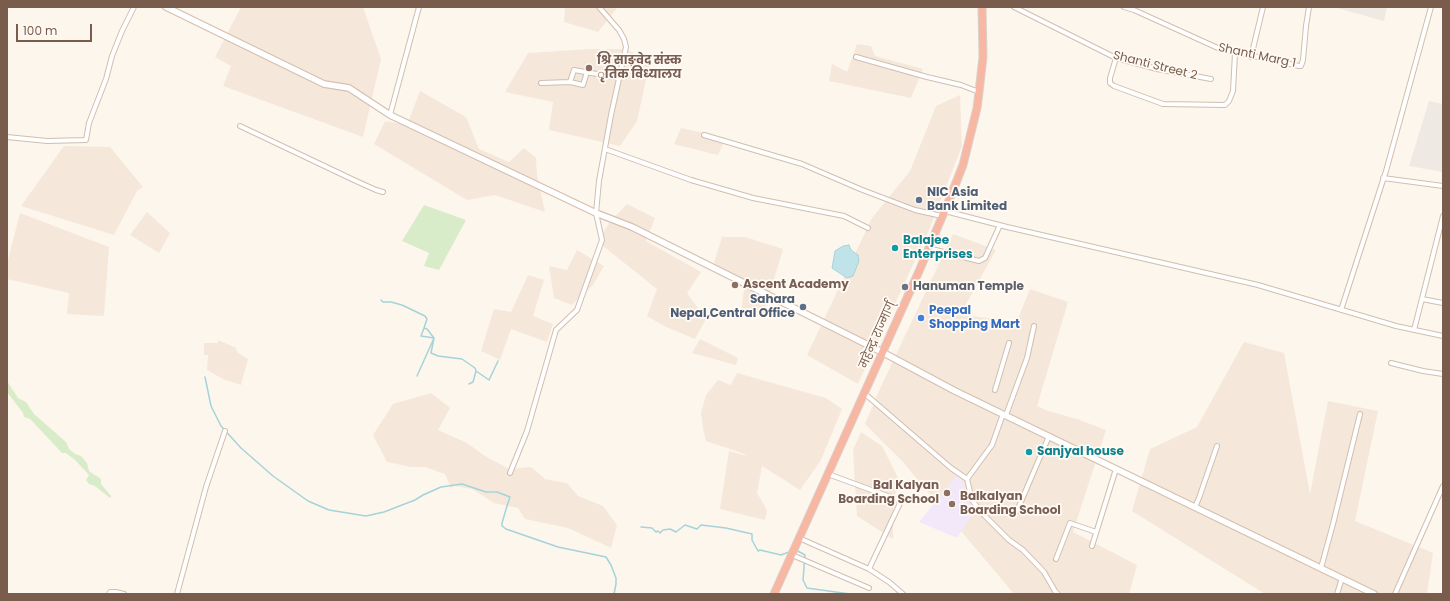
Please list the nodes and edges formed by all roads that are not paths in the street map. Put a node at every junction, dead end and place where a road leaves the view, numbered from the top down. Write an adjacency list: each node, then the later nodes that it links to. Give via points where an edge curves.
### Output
1 (134, 7): 25 (street, via 112,56 89,123 86,140 47,141)
2 (166, 7): 22 (street, via 324,84 349,88)
3 (419, 7): 22 (street)
4 (599, 7): 17 (street, via 619,30 624,40 626,47)
5 (982, 7): 21 (highway, महेन्द्र राज्मार्ग्, via 983,57)
6 (1014, 7): 15 (street, Shanti Street 2)
7 (1124, 7): 11 (street, Shanti Marg 1)
8 (1263, 7): 14 (street)
9 (1309, 7): 14 (street, Shanti Marg 1, via 1301,65)
10 (1431, 7): 27 (street)
11 (1135, 8): 12 (street, Shanti Marg 1, via 1211,46)
12 (1235, 54): 14 (street, Shanti Marg 1); 15 (street, via 1233,91 1225,105 1163,104 1114,86 1110,83 1110,78)
13 (856, 57): 21 (street)
14 (1251, 57)
15 (1116, 58): 18 (street, Shanti Street 2)
16 (587, 72): 17 (street); 19 (street, via 574,70); 19 (street, via 583,86)
17 (620, 78): 26 (street)
18 (1211, 79)
19 (570, 82): 20 (street)
20 (541, 83)
21 (979, 92): 31 (highway, महेन्द्र राज्मार्ग्, via 963,165)
22 (390, 115): 30 (street)
23 (240, 126): 29 (street)
24 (704, 135): 31 (street, via 802,164 915,210)
25 (7, 137)
26 (605, 149): 30 (street); 34 (street, via 690,180 753,198 844,216)
27 (1383, 178): 28 (street); 38 (street)
28 (1443, 186)
29 (383, 192)
30 (596, 213): 43 (street, via 632,227); 54 (street, via 602,240 577,310 556,330 527,431)
31 (944, 214): 33 (street); 35 (highway, महेन्द्र राज्मार्ग्)
32 (1443, 216): 36 (street)
33 (1000, 225): 35 (street, via 985,258 979,261); 38 (street, via 1258,285)
34 (868, 228)
35 (928, 248): 43 (highway, महेन्द्र राज्मार्ग्)
36 (1422, 299): 37 (street); 40 (street)
37 (1443, 303)
38 (1341, 310): 40 (street)
39 (1034, 326): 49 (street, via 1027,358)
40 (1414, 330): 41 (street)
41 (1443, 336)
42 (1009, 343): 46 (street)
43 (882, 352): 47 (highway, महेन्द्र राज्मार्ग्); 49 (street)
44 (1391, 363): 45 (street)
45 (1443, 374)
46 (994, 390)
47 (864, 393): 55 (highway, महेन्द्र राज्मार्ग्); 56 (street)
48 (1360, 414): 65 (street)
49 (1005, 415): 51 (street); 56 (street, via 992,445)
50 (225, 431): 71 (street, via 206,487)
51 (1049, 436): 53 (street); 59 (street)
52 (1217, 446): 58 (street)
53 (1116, 469): 58 (street); 60 (street)
54 (510, 473)
55 (828, 474): 61 (highway, महेन्द्र राज्मार्ग्); 66 (street, via 901,501)
56 (967, 479): 74 (street, via 972,500 981,512 1044,572)
57 (1443, 486): 77 (street)
58 (1195, 507): 65 (street)
59 (1017, 511)
60 (1096, 532): 62 (street); 64 (street, via 1070,523)
61 (799, 538): 63 (highway, महेन्द्र राज्मार्ग्); 66 (street)
62 (1092, 546)
63 (792, 555): 68 (street); 72 (highway, महेन्द्र राज्मार्ग्)
64 (1056, 559)
65 (1321, 568): 67 (street)
66 (869, 569): 73 (street)
67 (1342, 578): 75 (street); 76 (street)
68 (869, 588)
69 (109, 594): 70 (street)
70 (124, 594)
71 (176, 594)
72 (774, 594)
73 (903, 594)
74 (1058, 594)
75 (1337, 594)
76 (1374, 594)
77 (1395, 594)

